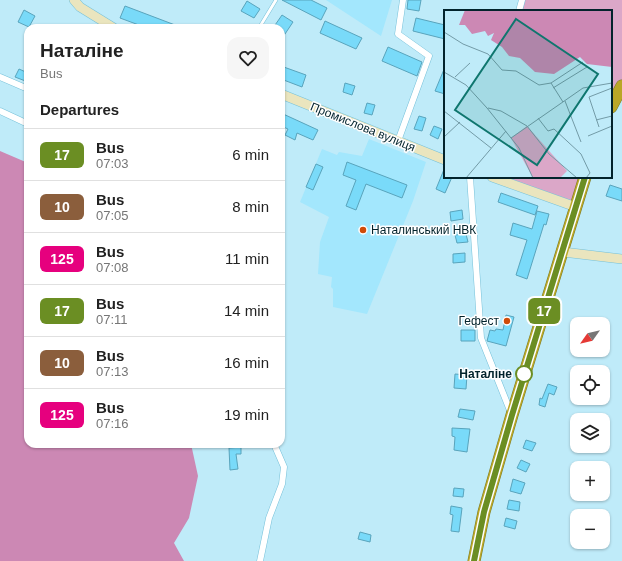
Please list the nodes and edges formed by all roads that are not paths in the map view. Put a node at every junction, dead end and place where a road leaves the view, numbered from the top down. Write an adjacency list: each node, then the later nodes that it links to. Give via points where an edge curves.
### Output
1 (74, 0): 6 (street, via 80,7)
2 (276, 0): 7 (lane)
3 (403, 0): 15 (street, via 398,34 429,56)
4 (522, 0): 5 (street)
5 (519, 10)
6 (108, 24)
7 (261, 24)
8 (0, 77): 10 (street)
9 (622, 86): 12 (highway)
10 (24, 87)
11 (285, 96): 15 (street, Промислова вулиця)
12 (612, 105)
13 (0, 111): 14 (street)
14 (24, 122)
15 (398, 141): 16 (street, Промислова вулиця)
16 (444, 160)
17 (470, 178): 23 (street, via 481,338)
18 (495, 178): 20 (street)
19 (585, 178): 20 (highway)
20 (576, 207): 21 (highway)
21 (563, 252): 22 (street); 23 (highway)
22 (622, 259)
23 (512, 415): 26 (highway, via 484,512)
24 (276, 448): 25 (street, via 284,467 282,484 269,518)
25 (260, 561)
26 (474, 561)

